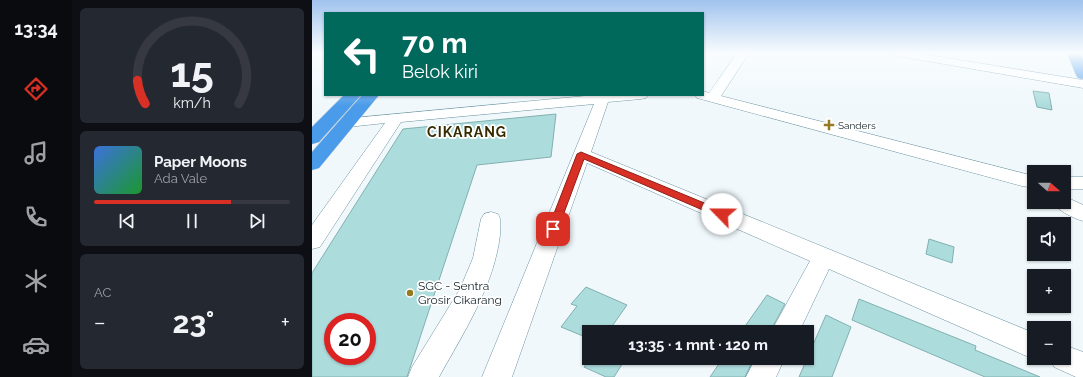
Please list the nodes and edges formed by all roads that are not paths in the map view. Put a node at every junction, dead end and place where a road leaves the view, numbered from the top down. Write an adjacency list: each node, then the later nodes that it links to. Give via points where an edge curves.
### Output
1 (729, 71): 7 (street)
2 (997, 71): 3 (street)
3 (1083, 84)
4 (352, 96): 12 (highway)
5 (371, 96): 10 (highway)
6 (628, 96): 8 (street)
7 (708, 96): 15 (street)
8 (603, 98): 11 (street); 13 (street)
9 (487, 118): 11 (street)
10 (348, 122): 11 (street); 14 (highway)
11 (392, 122): 21 (street)
12 (312, 138)
13 (581, 154): 22 (street); 29 (street)
14 (312, 164)
15 (1027, 182)
16 (1071, 182): 17 (street)
17 (1083, 183)
18 (1071, 207): 19 (street)
19 (1083, 214)
20 (491, 219): 28 (street, via 485,256 479,274)
21 (312, 241)
22 (824, 257): 23 (street); 24 (street)
23 (789, 325)
24 (1027, 343)
25 (1071, 361): 27 (street)
26 (767, 365): 30 (street)
27 (1083, 366)
28 (423, 377)
29 (497, 377)
30 (760, 377)

